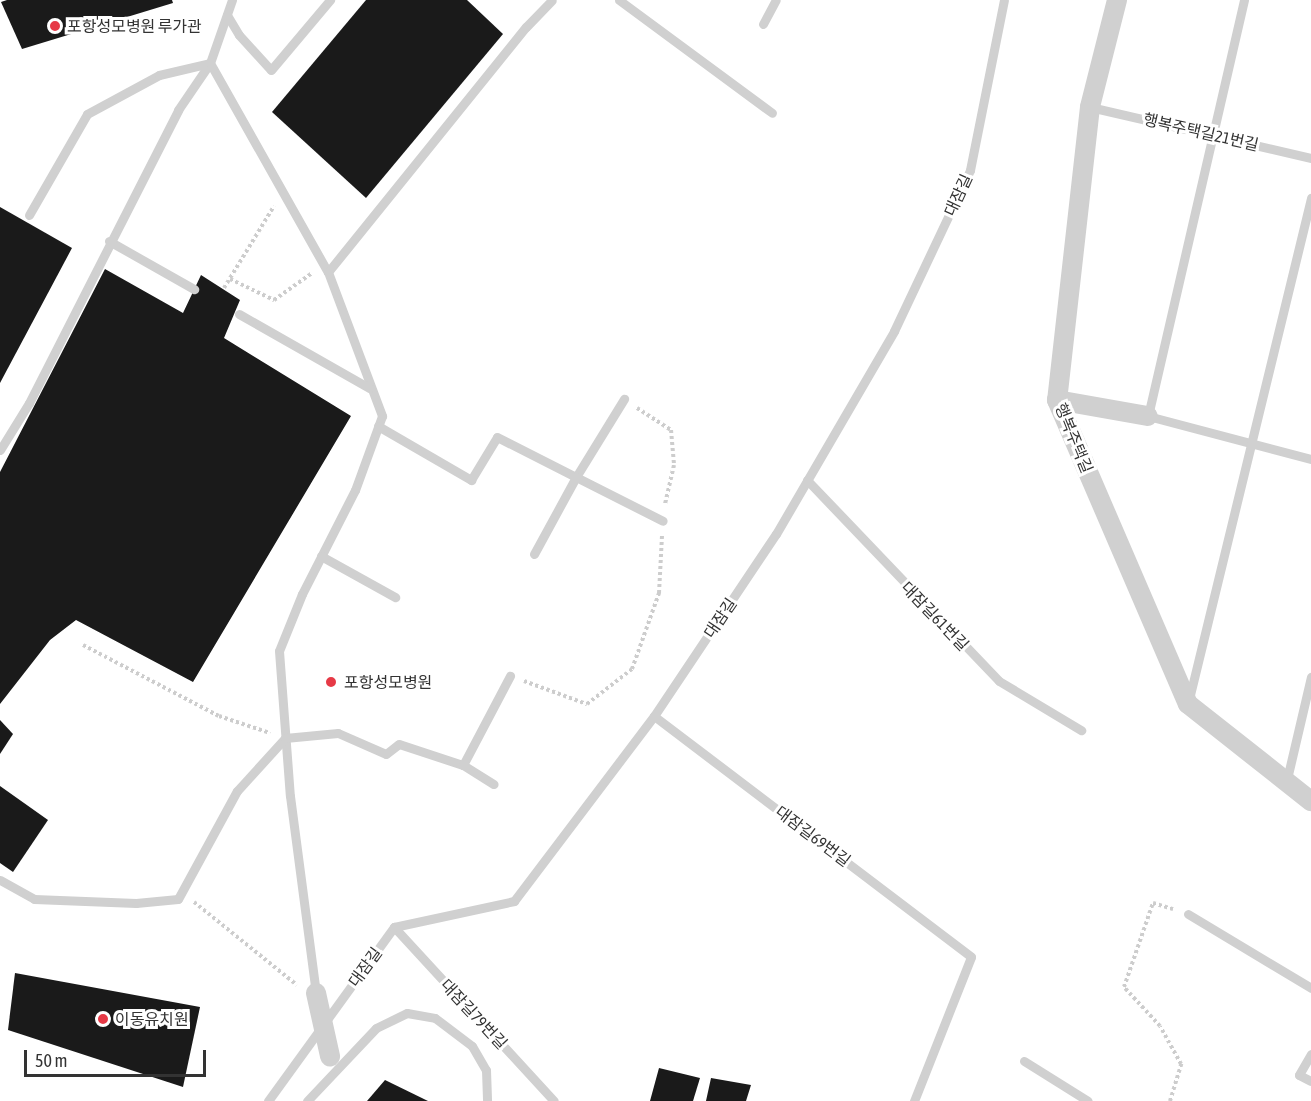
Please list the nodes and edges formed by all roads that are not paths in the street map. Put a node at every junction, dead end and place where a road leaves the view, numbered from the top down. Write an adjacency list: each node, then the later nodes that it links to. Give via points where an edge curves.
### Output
1 (232, 0): 9 (lane)
2 (330, 0): 9 (lane, via 271,70 239,35)
3 (619, 0): 13 (lane)
4 (776, 0): 10 (lane)
5 (1004, 0): 31 (lane, 대잠길, via 970,170 894,330)
6 (1117, 0): 12 (street, 행복주택길)
7 (1244, 0): 14 (lane)
8 (549, 1): 19 (lane)
9 (227, 15): 11 (lane)
10 (763, 24)
11 (210, 63): 17 (lane, via 159,75 87,114); 18 (lane, via 178,110); 19 (lane)
12 (1090, 107): 14 (lane, 행복주택길21번길); 24 (street, 행복주택길)
13 (772, 113)
14 (1213, 135): 15 (lane, 행복주택길21번길); 25 (lane)
15 (1311, 158)
16 (1311, 198): 27 (lane)
17 (29, 215)
18 (109, 241): 20 (lane); 28 (lane, via 29,403)
19 (328, 272): 22 (lane)
20 (194, 289)
21 (239, 314): 22 (lane)
22 (369, 388): 26 (lane, via 382,416)
23 (624, 399): 30 (lane)
24 (1057, 400): 25 (street); 38 (street, 행복주택길)
25 (1148, 416): 27 (lane)
26 (378, 426): 30 (lane, via 471,480 497,438); 34 (lane, via 355,490)
27 (1251, 446): 29 (lane); 38 (lane)
28 (0, 450)
29 (1311, 459)
30 (576, 477): 32 (lane); 33 (lane)
31 (807, 480): 39 (lane, 대잠길, via 776,534); 40 (lane, 대잠길61번길, via 999,681)
32 (663, 521)
33 (534, 554)
34 (321, 556): 35 (lane); 41 (lane, via 279,651)
35 (394, 597)
36 (510, 676): 42 (lane)
37 (1311, 678): 43 (lane)
38 (1188, 705): 43 (street, 행복주택길)
39 (654, 716): 48 (lane, 대잠길, via 514,901); 59 (lane, 대잠길69번길, via 971,957)
40 (1081, 730)
41 (285, 738): 42 (lane, via 338,733 386,754 399,744); 46 (lane, via 237,791 178,898 136,903 34,899); 50 (lane)
42 (463, 765): 44 (lane)
43 (1287, 779): 45 (street, 행복주택길)
44 (494, 784)
45 (1311, 801)
46 (0, 880)
47 (1188, 914): 49 (lane)
48 (394, 927): 55 (lane, 대잠길); 58 (lane, 대잠길79번길)
49 (1311, 988)
50 (316, 993): 53 (street, bridge)
51 (1311, 1054): 54 (lane, via 1299,1075)
52 (1024, 1061): 60 (lane)
53 (331, 1063): 56 (lane); 57 (lane, via 376,1028 408,1013 435,1018 472,1046 486,1070)
54 (1311, 1081)
55 (268, 1101)
56 (307, 1101)
57 (488, 1101)
58 (554, 1101)
59 (914, 1101)
60 (1088, 1101)

